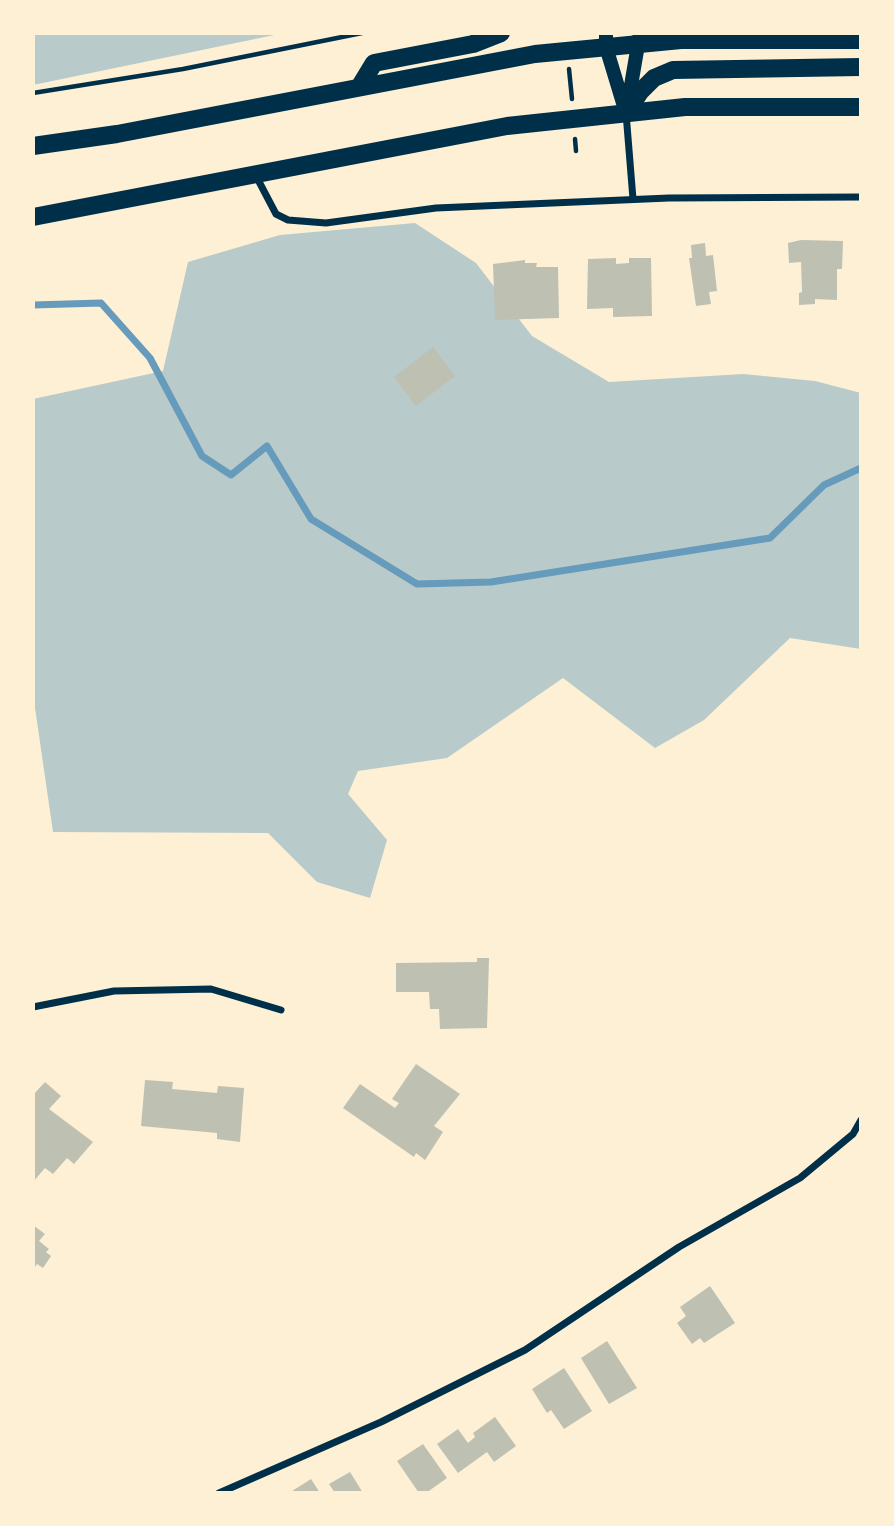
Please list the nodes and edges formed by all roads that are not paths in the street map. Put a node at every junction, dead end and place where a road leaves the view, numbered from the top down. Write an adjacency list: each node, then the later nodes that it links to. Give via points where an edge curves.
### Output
1 (501, 33): 6 (main road, via 473,44 374,63)
2 (640, 39): 3 (main road); 4 (main road); 8 (main road)
3 (606, 40): 6 (main road, via 567,51); 8 (main road)
4 (861, 40)
5 (861, 67): 8 (main road, via 673,70 654,78)
6 (360, 86): 9 (main road)
7 (861, 107): 8 (main road, via 685,107)
8 (626, 113): 10 (main road, via 474,132); 12 (street)
9 (33, 146)
10 (255, 174): 12 (street, via 276,214 288,220 326,223 436,208); 13 (main road)
11 (861, 197): 12 (street)
12 (633, 199)
13 (33, 217)
14 (33, 1007): 15 (street, via 114,990 211,989)
15 (281, 1010)
16 (861, 1120): 17 (street, via 853,1134 800,1178 679,1247 525,1350 381,1422)
17 (219, 1493)

